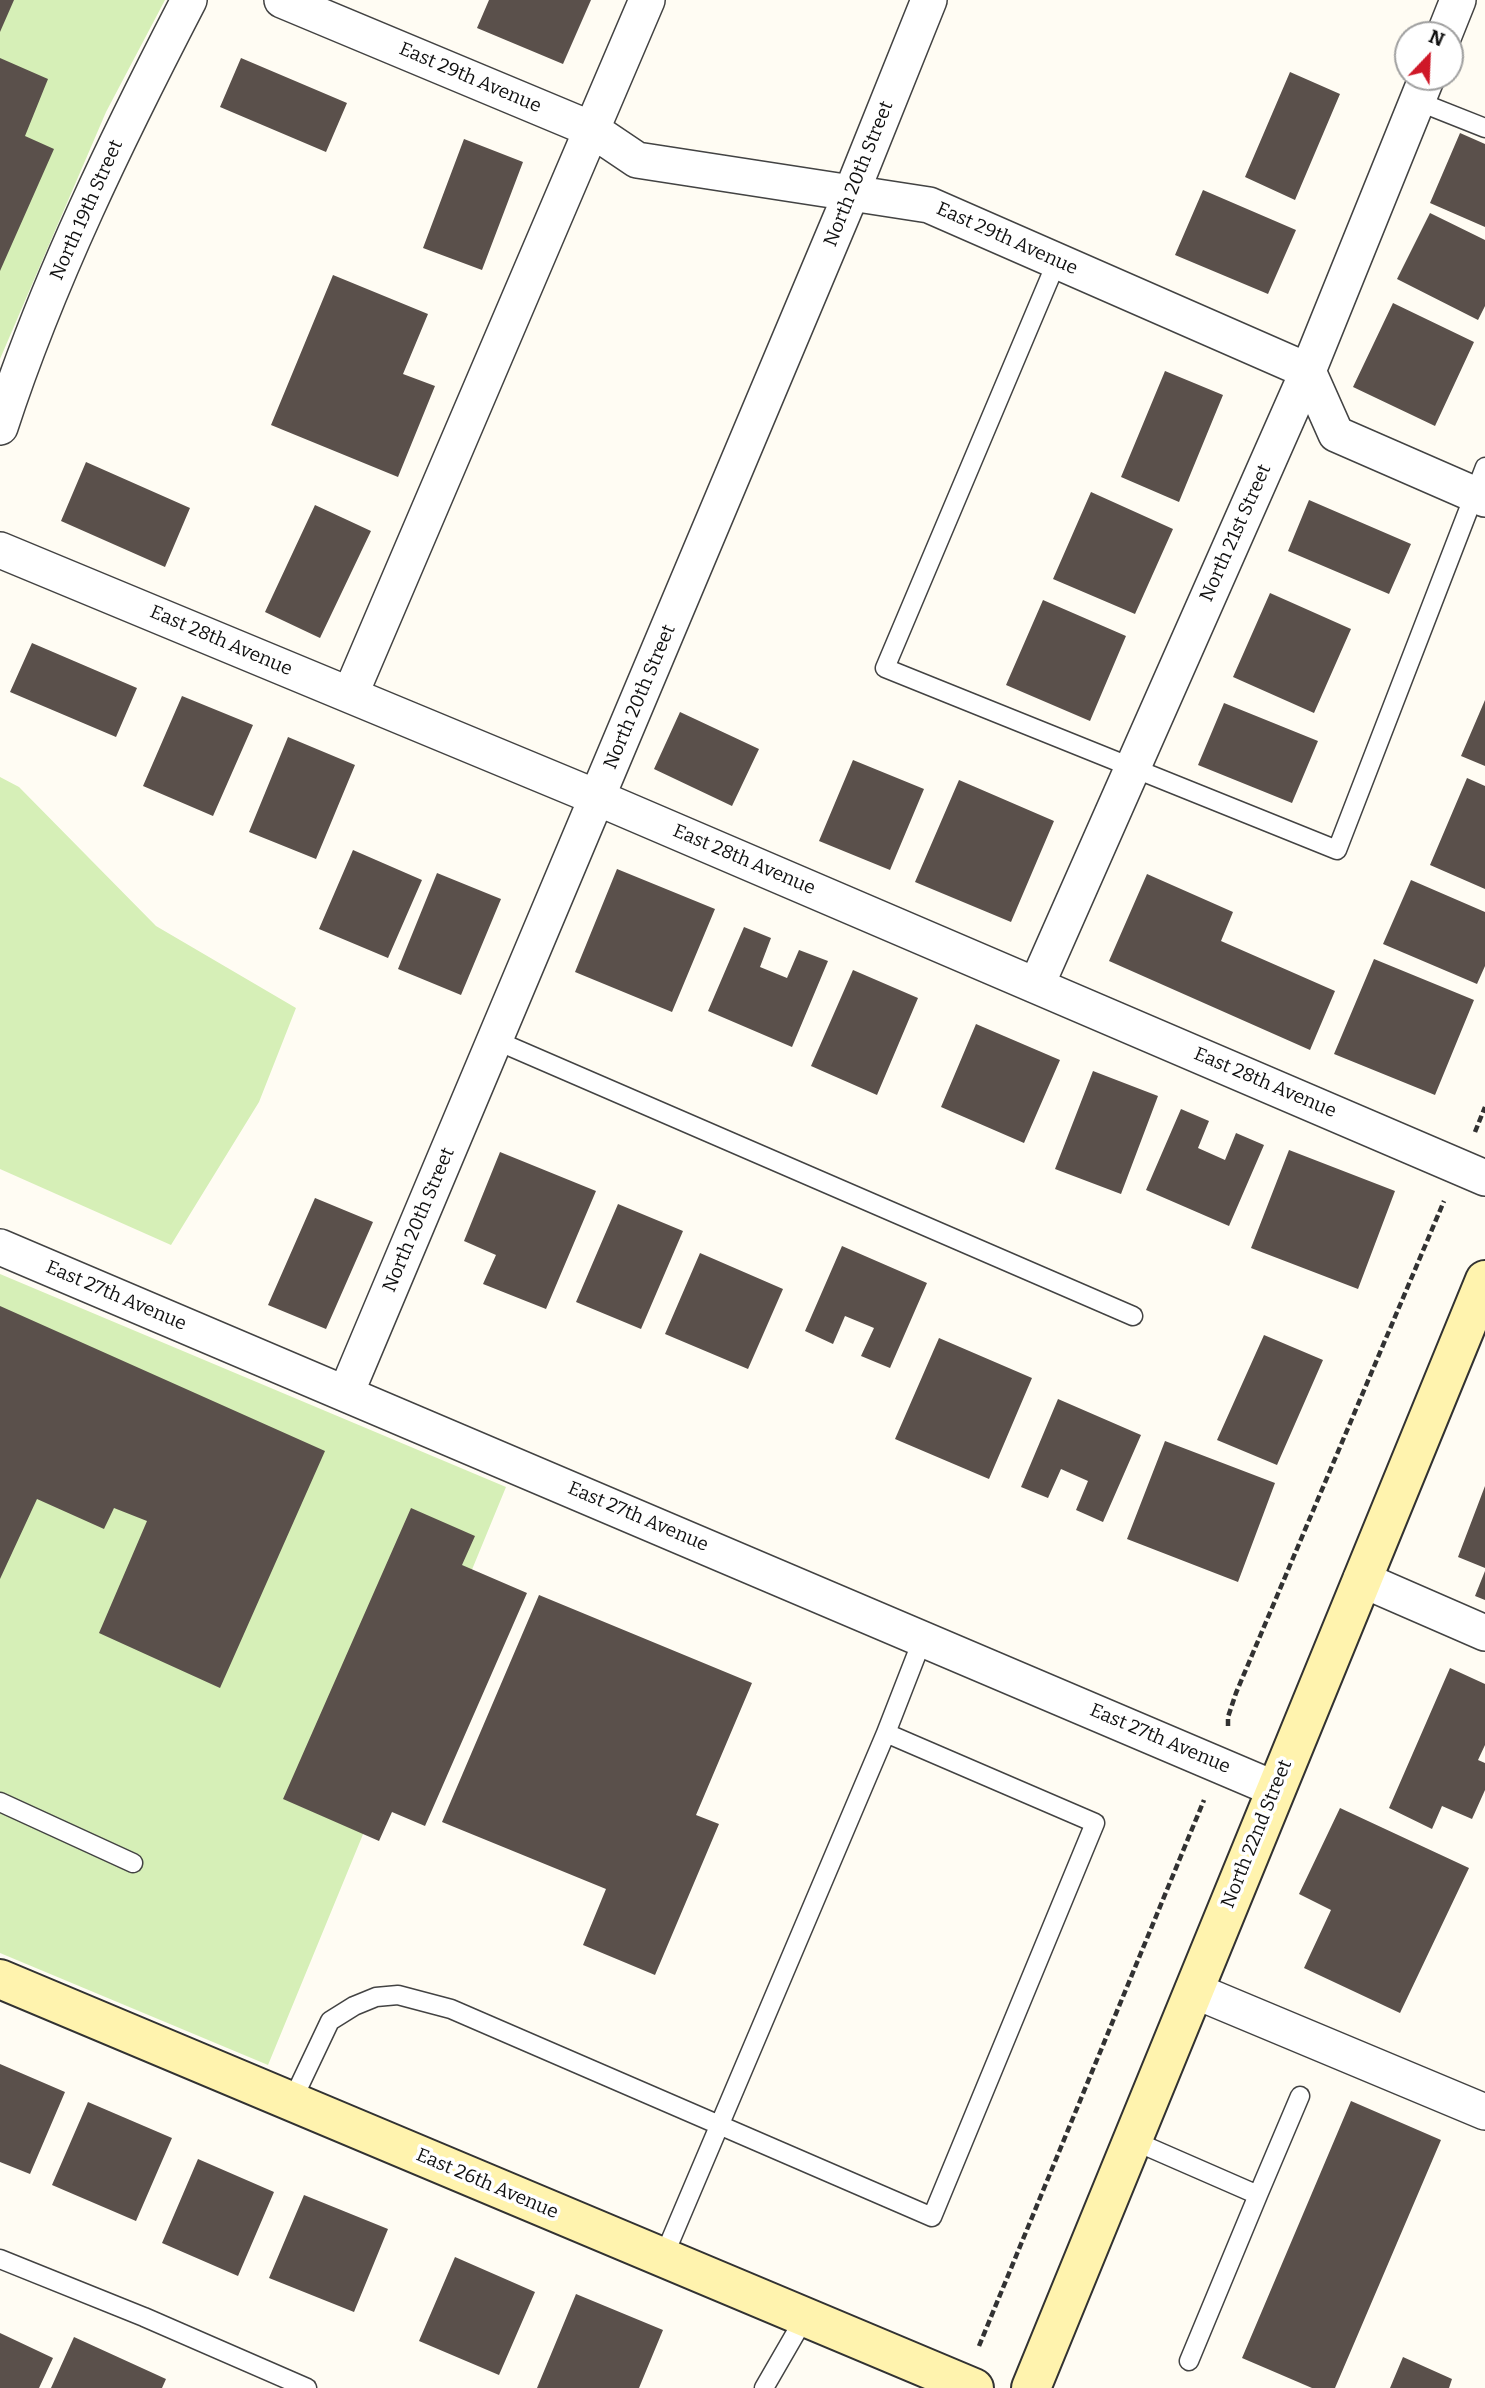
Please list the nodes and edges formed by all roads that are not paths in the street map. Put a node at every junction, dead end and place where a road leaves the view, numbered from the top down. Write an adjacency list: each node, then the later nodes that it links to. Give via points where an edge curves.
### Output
1 (190, 0): 14 (street, North 19th Street, via 126,120 22,359)
2 (282, 0): 10 (street, East 29th Avenue)
3 (648, 0): 10 (street)
4 (929, 0): 11 (street, North 20th Street)
5 (1458, 0): 6 (street)
6 (1450, 21)
7 (1421, 91): 13 (street, North 21st Street)
8 (1425, 91): 9 (lane)
9 (1485, 128)
10 (591, 129): 11 (street, East 29th Avenue, via 638,160); 17 (street)
11 (851, 194): 12 (street, East 29th Avenue, via 929,205); 19 (street, North 20th Street)
12 (1057, 261): 13 (street, East 29th Avenue); 18 (lane, via 885,668)
13 (1308, 371): 15 (street, via 1336,433); 18 (street, North 21st Street)
14 (0, 427)
15 (1481, 487): 18 (lane, via 1337,850)
16 (2, 556): 17 (street, East 28th Avenue)
17 (349, 695): 19 (street, East 28th Avenue)
18 (1132, 768): 20 (street, North 21st Street)
19 (598, 798): 20 (street, East 28th Avenue); 21 (street, North 20th Street)
20 (1037, 984): 22 (street, East 28th Avenue)
21 (495, 1040): 25 (lane); 26 (street, North 20th Street)
22 (1485, 1178)
23 (0, 1247): 26 (street, East 27th Avenue)
24 (1485, 1280): 27 (main road, North 22nd Street)
25 (1133, 1316)
26 (346, 1393): 29 (street, East 27th Avenue)
27 (1361, 1579): 28 (street); 31 (main road, North 22nd Street)
28 (1485, 1633)
29 (923, 1638): 30 (lane); 31 (street, East 27th Avenue)
30 (886, 1733): 39 (lane); 39 (lane, via 1095,1823 932,2217)
31 (1275, 1789): 35 (main road, North 22nd Street)
32 (0, 1802): 33 (lane)
33 (133, 1863)
34 (0, 1979): 37 (main road, East 26th Avenue)
35 (1193, 1990): 38 (street); 40 (main road, North 22nd Street)
36 (1300, 2096): 41 (lane)
37 (292, 2101): 39 (lane, via 330,2021 376,1997 398,1995 451,2009); 42 (main road, East 26th Avenue)
38 (1485, 2112)
39 (718, 2125): 42 (lane)
40 (1132, 2140): 41 (lane); 49 (main road, North 22nd Street)
41 (1258, 2195): 45 (lane)
42 (663, 2258): 44 (main road, East 26th Avenue)
43 (0, 2259): 46 (lane)
44 (805, 2317): 47 (lane); 48 (main road, East 26th Avenue)
45 (1189, 2361)
46 (307, 2388)
47 (764, 2388)
48 (974, 2388)
49 (1031, 2388)

